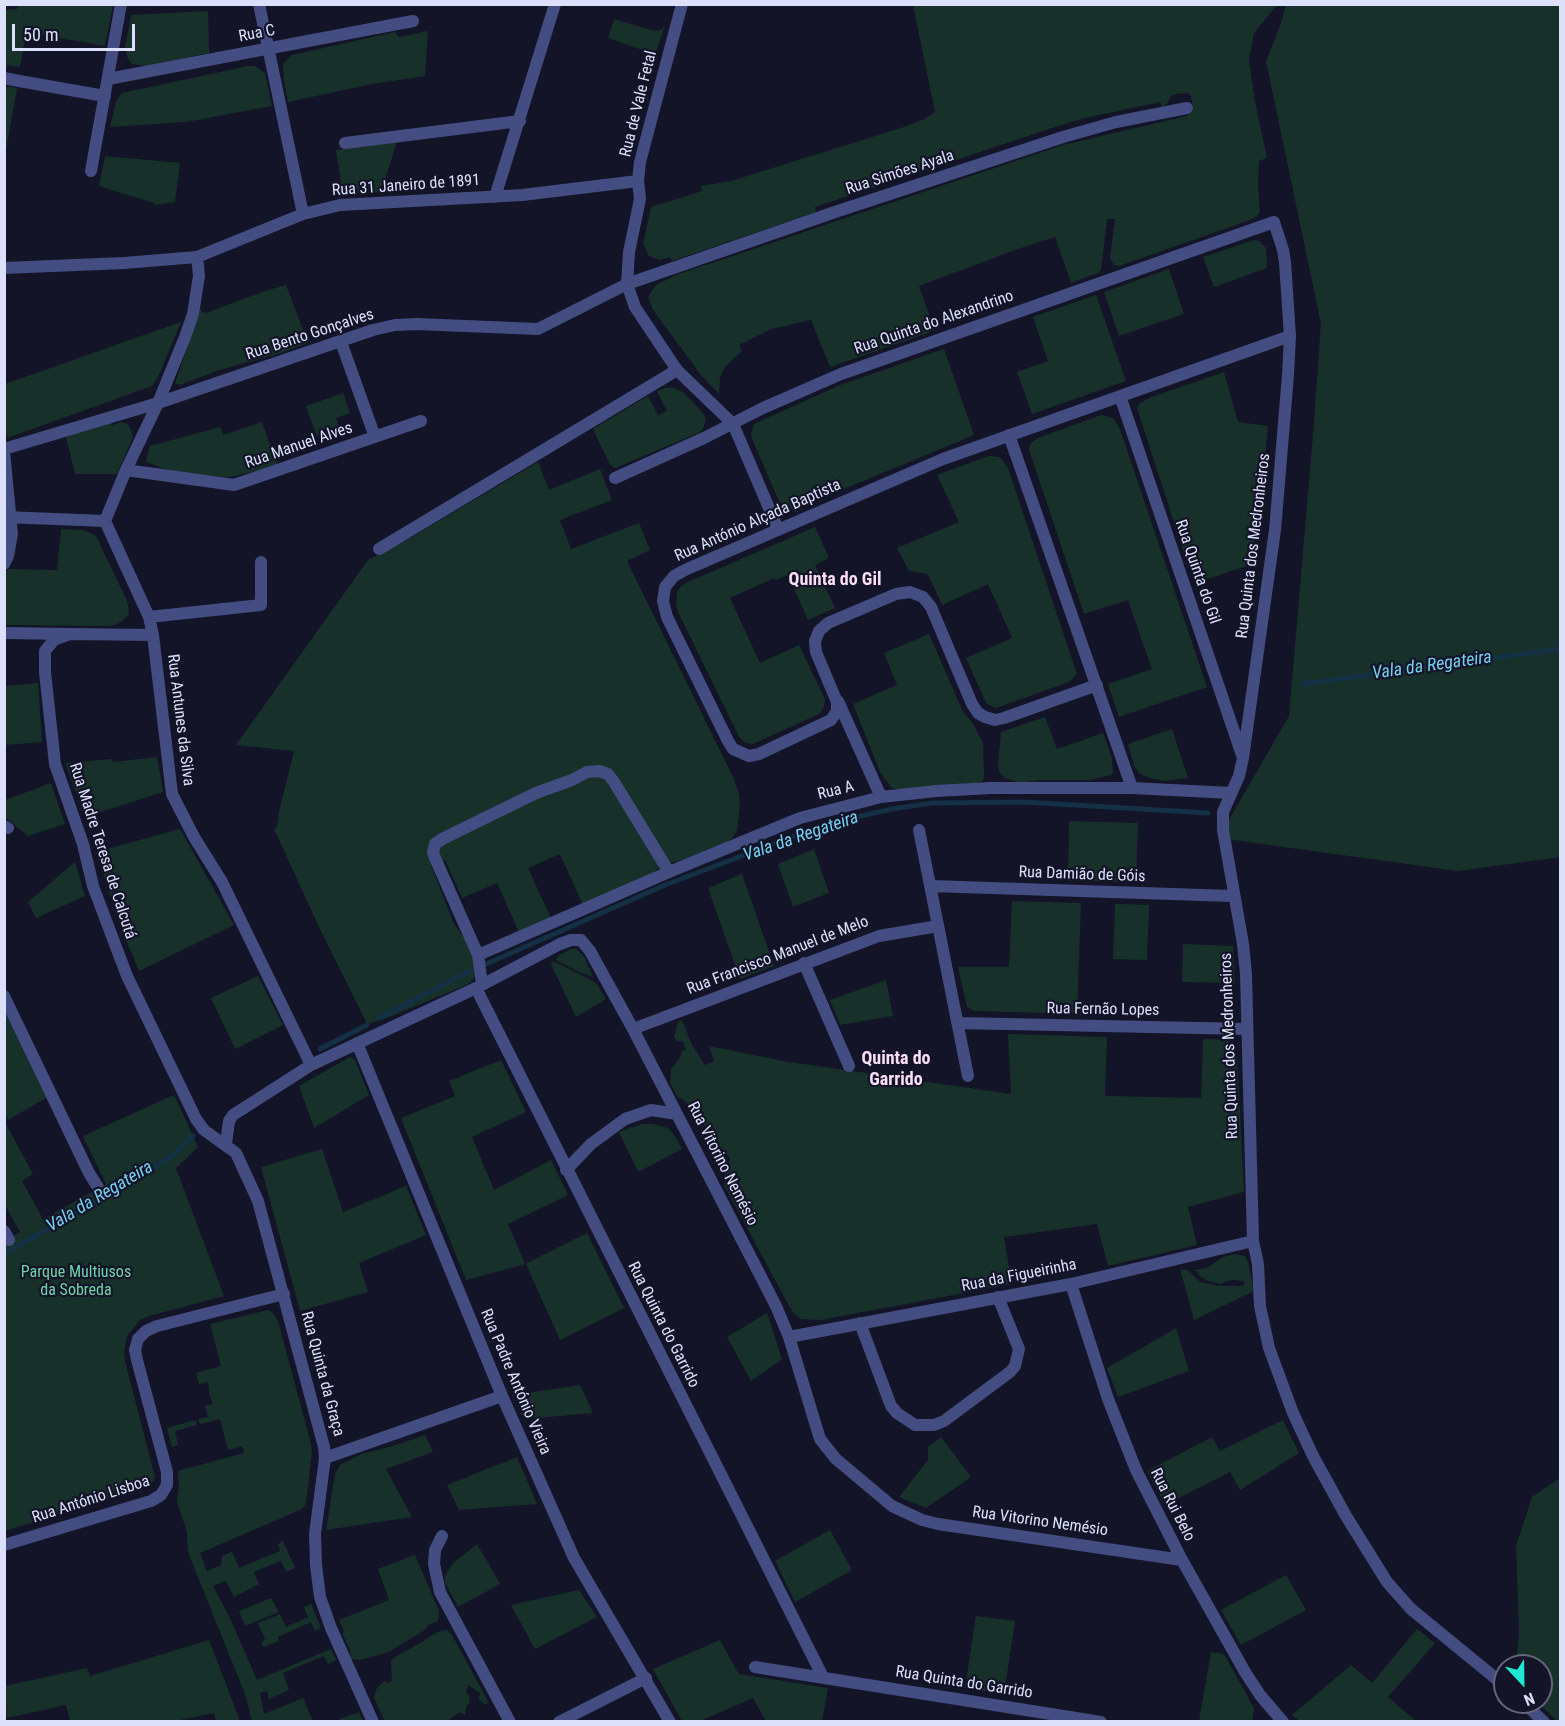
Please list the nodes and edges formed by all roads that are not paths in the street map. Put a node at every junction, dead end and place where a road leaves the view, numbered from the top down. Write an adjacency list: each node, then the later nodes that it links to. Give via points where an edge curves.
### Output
1 (122, 4): 8 (street)
2 (259, 4): 6 (street)
3 (555, 4): 11 (street)
4 (682, 4): 14 (street, Rua de Vale Fetal, via 645,136)
5 (413, 21): 6 (street, Rua C)
6 (268, 48): 8 (street, Rua C); 16 (street)
7 (4, 78): 9 (street)
8 (108, 79): 9 (street)
9 (105, 96): 13 (street)
10 (1187, 108): 20 (street, Rua Simões Ayala, via 1063,136)
11 (520, 121): 12 (street); 15 (street)
12 (345, 143)
13 (91, 171)
14 (638, 181): 15 (street, Rua 31 Janeiro de 1891); 20 (street, Rua de Vale Fetal, via 640,199)
15 (495, 197): 16 (street, Rua 31 Janeiro de 1891, via 350,204)
16 (303, 214): 18 (street, Rua 31 Janeiro de 1891)
17 (1274, 222): 21 (street, Rua Quinta dos Medronheiros, via 1285,262); 27 (street, Rua Quinta do Alexandrino, via 841,374)
18 (197, 257): 19 (street, Rua 31 Janeiro de 1891); 25 (street, via 200,276 192,314)
19 (4, 268)
20 (627, 284): 22 (street, Rua Bento Gonçalves, via 538,329 395,325); 23 (street, via 635,307)
21 (1290, 336): 24 (street, Rua António Alçada Baptista); 45 (street, Rua Quinta dos Medronheiros, via 1275,530)
22 (341, 342): 25 (street, Rua Bento Gonçalves); 29 (street, Rua Manuel Alves)
23 (677, 370): 27 (street); 36 (street)
24 (1120, 396): 28 (street, Rua António Alçada Baptista); 45 (street, Rua Quinta do Gil)
25 (158, 403): 30 (street, Rua Bento Gonçalves); 31 (street)
26 (421, 421): 29 (street, Rua Manuel Alves)
27 (733, 424): 32 (street, Rua Quinta do Alexandrino); 35 (street)
28 (1009, 435): 35 (street, Rua António Alçada Baptista); 43 (street)
29 (375, 437): 31 (street, Rua Manuel Alves, via 234,485)
30 (4, 450): 33 (street)
31 (126, 470): 34 (street)
32 (615, 478)
33 (8, 517): 34 (street); 38 (street, via 12,534)
34 (105, 521): 39 (street, Rua Antunes da Silva)
35 (778, 529): 44 (street, Rua António Alçada Baptista, via 674,576 665,587 667,617 728,741 740,754 759,754 831,720 837,711)
36 (379, 549)
37 (261, 562): 39 (street, via 261,605)
38 (4, 564)
39 (149, 617): 42 (street, Rua Antunes da Silva)
40 (4, 633): 41 (street)
41 (70, 634): 42 (street); 66 (street, Rua Madre Teresa de Calcutá, via 54,640 45,651 55,764 93,886 128,976 196,1119 204,1130)
42 (153, 635): 62 (street, Rua Antunes da Silva, via 172,794 222,882)
43 (1097, 685): 44 (street, via 1004,718 985,717 972,704 931,607 924,597 910,592 896,594 828,623 819,631 816,652); 46 (street)
44 (834, 692): 48 (street)
45 (1243, 758): 47 (street, Rua Quinta dos Medronheiros)
46 (1132, 788): 47 (street, Rua A); 48 (street, Rua A, via 991,788)
47 (1231, 793): 52 (street, Rua Quinta dos Medronheiros, via 1223,812 1223,830)
48 (881, 797): 50 (street, Rua A, via 800,818)
49 (919, 830): 51 (street)
50 (669, 872): 54 (street, Rua A); 54 (street, Rua Quinta do Garrido, via 608,774 587,772 536,793 435,844 435,858)
51 (930, 886): 52 (street, Rua Damião de Góis); 53 (street)
52 (1233, 896): 60 (street, Rua Quinta dos Medronheiros, via 1243,944)
53 (938, 926): 55 (street, Rua Francisco Manuel de Melo, via 879,936); 58 (street)
54 (478, 956): 56 (street, Rua Quinta do Garrido)
55 (804, 963): 59 (street, Rua Francisco Manuel de Melo); 63 (street)
56 (479, 986): 59 (street, Rua Vitorino Nemésio, via 570,939 581,940); 61 (street, Rua Vitorino Nemésio); 67 (street, Rua Quinta do Garrido)
57 (4, 996): 68 (street)
58 (958, 1023): 60 (street, Rua Fernão Lopes); 64 (street)
59 (633, 1029): 65 (street, Rua Vitorino Nemésio)
60 (1247, 1029): 69 (street, Rua Quinta dos Medronheiros)
61 (357, 1043): 62 (street, Rua Vitorino Nemésio); 75 (street, Rua Padre António Vieira)
62 (311, 1065): 66 (street, Rua Vitorino Nemésio, via 233,1115)
63 (849, 1066)
64 (968, 1076)
65 (677, 1114): 67 (street, via 651,1110 625,1119 591,1144); 74 (street, Rua Vitorino Nemésio)
66 (226, 1144): 71 (street, Rua Quinta da Graça, via 244,1166 258,1201)
67 (566, 1170): 82 (street, Rua Quinta do Garrido)
68 (99, 1190)
69 (1253, 1241): 70 (street, Rua da Figueirinha); 81 (street, Rua Quinta dos Medronheiros, via 1260,1306 1272,1359 1313,1456 1346,1516 1399,1596)
70 (1071, 1284): 72 (street, Rua da Figueirinha); 79 (street, Rua Rui Belo, via 1121,1435)
71 (284, 1294): 76 (street, Rua Quinta da Graça); 78 (street, Rua António Lisboa, via 157,1326 138,1339 137,1360 167,1472 167,1485 161,1495)
72 (998, 1297): 73 (street, Rua da Figueirinha); 73 (street, via 1019,1349 1015,1366 934,1425 915,1425 891,1406)
73 (860, 1323): 74 (street, Rua da Figueirinha)
74 (789, 1337): 79 (street, Rua Vitorino Nemésio, via 820,1439 836,1459 892,1506 938,1524)
75 (502, 1396): 76 (street); 83 (street, Rua Padre António Vieira, via 574,1558)
76 (325, 1458): 84 (street, Rua Quinta da Graça, via 315,1534 320,1597)
77 (442, 1536): 85 (street, via 434,1564 440,1592)
78 (4, 1545)
79 (1182, 1560): 89 (street, Rua Rui Belo, via 1245,1672)
80 (754, 1667): 82 (street, Rua Quinta do Garrido)
81 (1493, 1676)
82 (823, 1677): 88 (street, Rua Quinta do Garrido)
83 (646, 1678): 86 (street); 87 (street, Rua Padre António Vieira)
84 (373, 1722)
85 (510, 1722)
86 (559, 1722)
87 (670, 1722)
88 (1101, 1722)
89 (1283, 1722)

